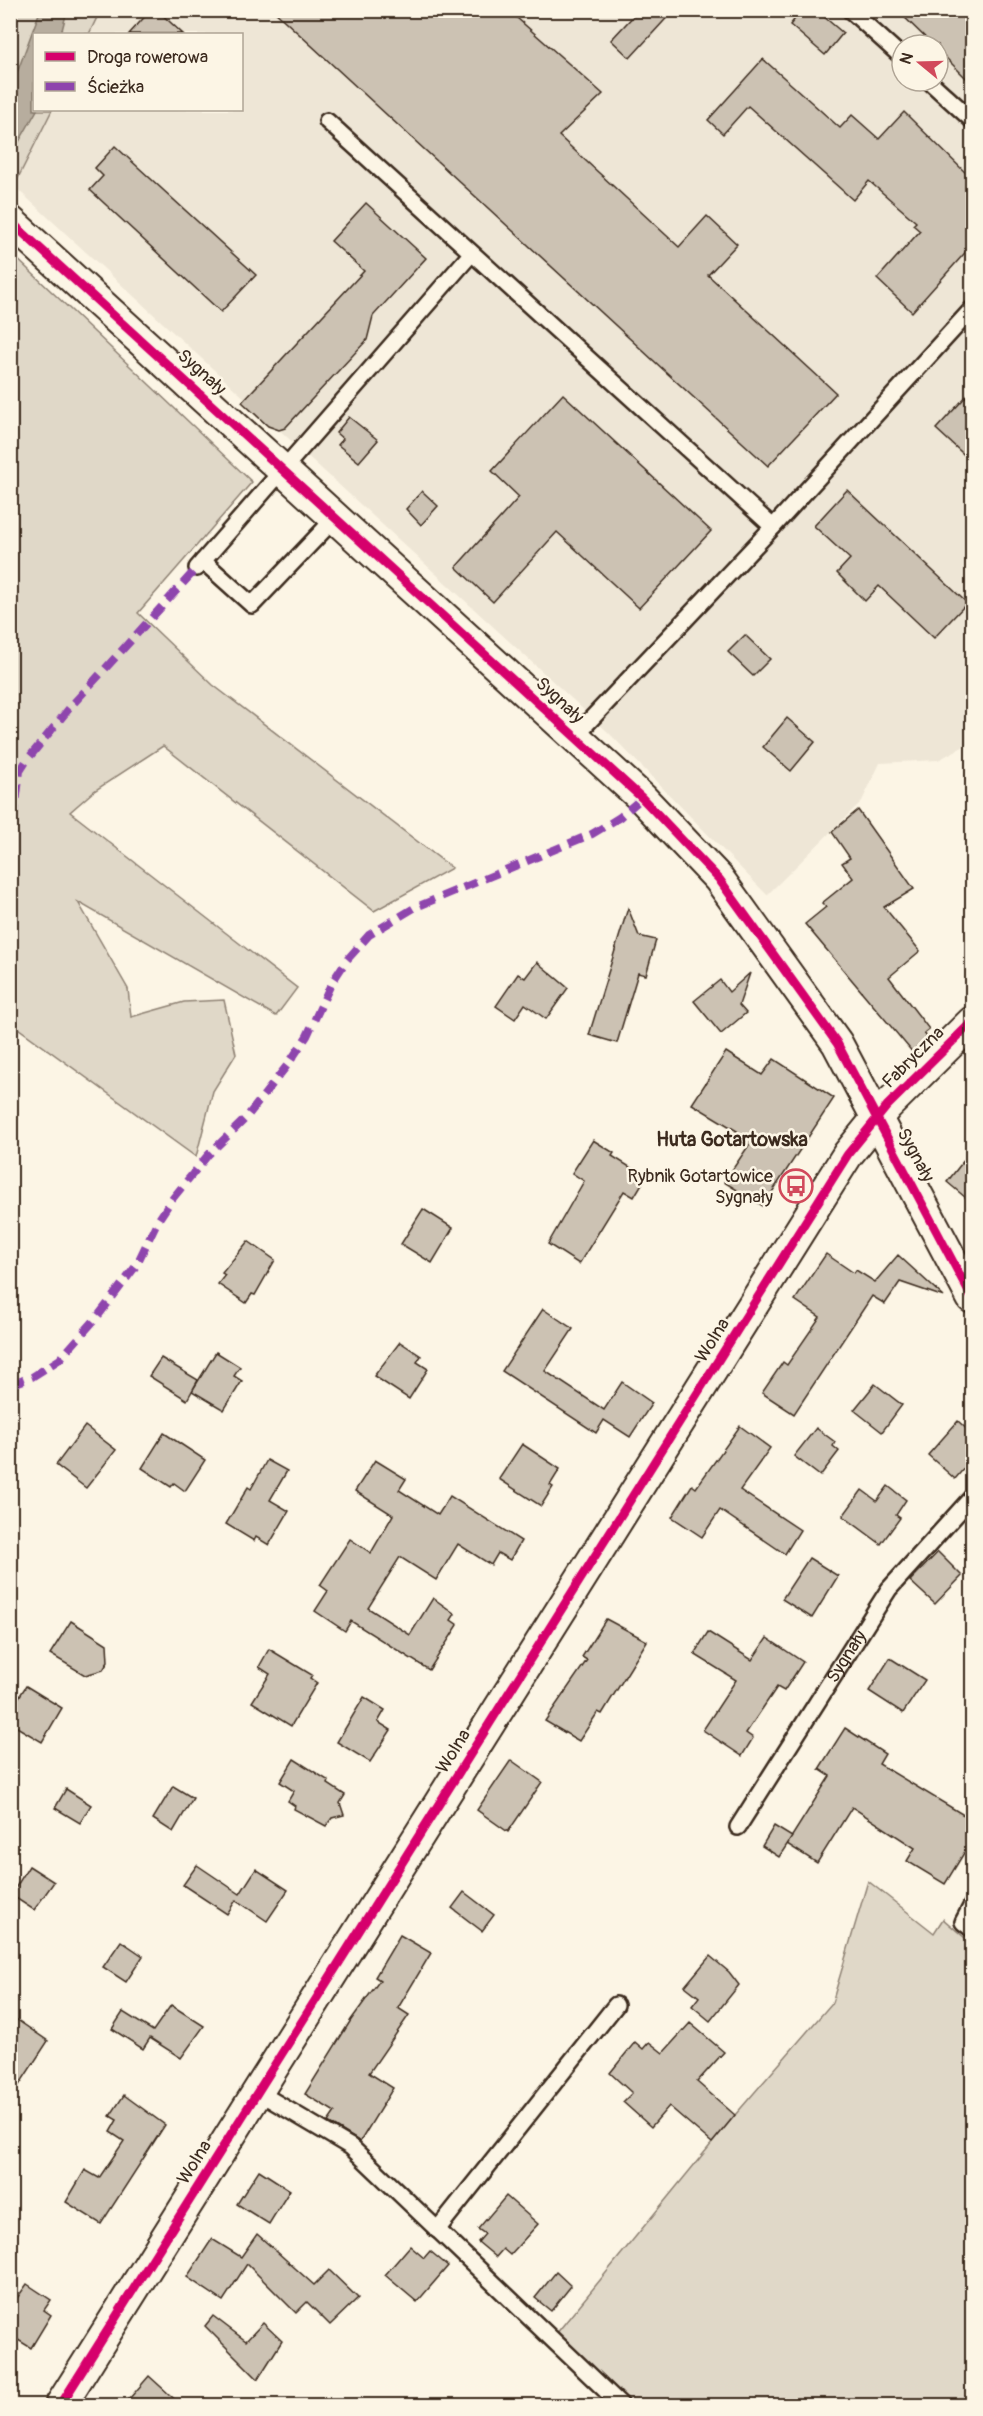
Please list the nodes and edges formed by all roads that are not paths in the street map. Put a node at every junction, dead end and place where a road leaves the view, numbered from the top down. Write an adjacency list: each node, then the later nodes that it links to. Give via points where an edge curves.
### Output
1 (850, 10): 2 (lane)
2 (890, 46)
3 (942, 93): 4 (lane)
4 (972, 120)
5 (327, 121): 7 (lane)
6 (10, 221): 9 (street, Sygnały)
7 (471, 254): 9 (lane); 11 (lane)
8 (972, 309): 11 (lane)
9 (283, 468): 10 (street, Sygnały); 10 (lane, via 200,565 252,605)
10 (336, 517): 12 (street, Sygnały)
11 (773, 527): 12 (lane)
12 (575, 736): 14 (street, Sygnały, via 642,798 719,879 837,1043)
13 (972, 1022): 14 (street, Fabryczna)
14 (878, 1117): 15 (street, Sygnały); 21 (street, Wolna, via 843,1161)
15 (972, 1298)
16 (972, 1497): 17 (lane, Sygnały, via 889,1589)
17 (738, 1827)
18 (972, 1905): 19 (lane, via 963,1922)
19 (972, 1929)
20 (616, 2004): 22 (lane)
21 (258, 2092): 22 (lane, via 351,2147); 24 (street, Wolna)
22 (437, 2230): 23 (lane)
23 (621, 2405)
24 (60, 2406)

